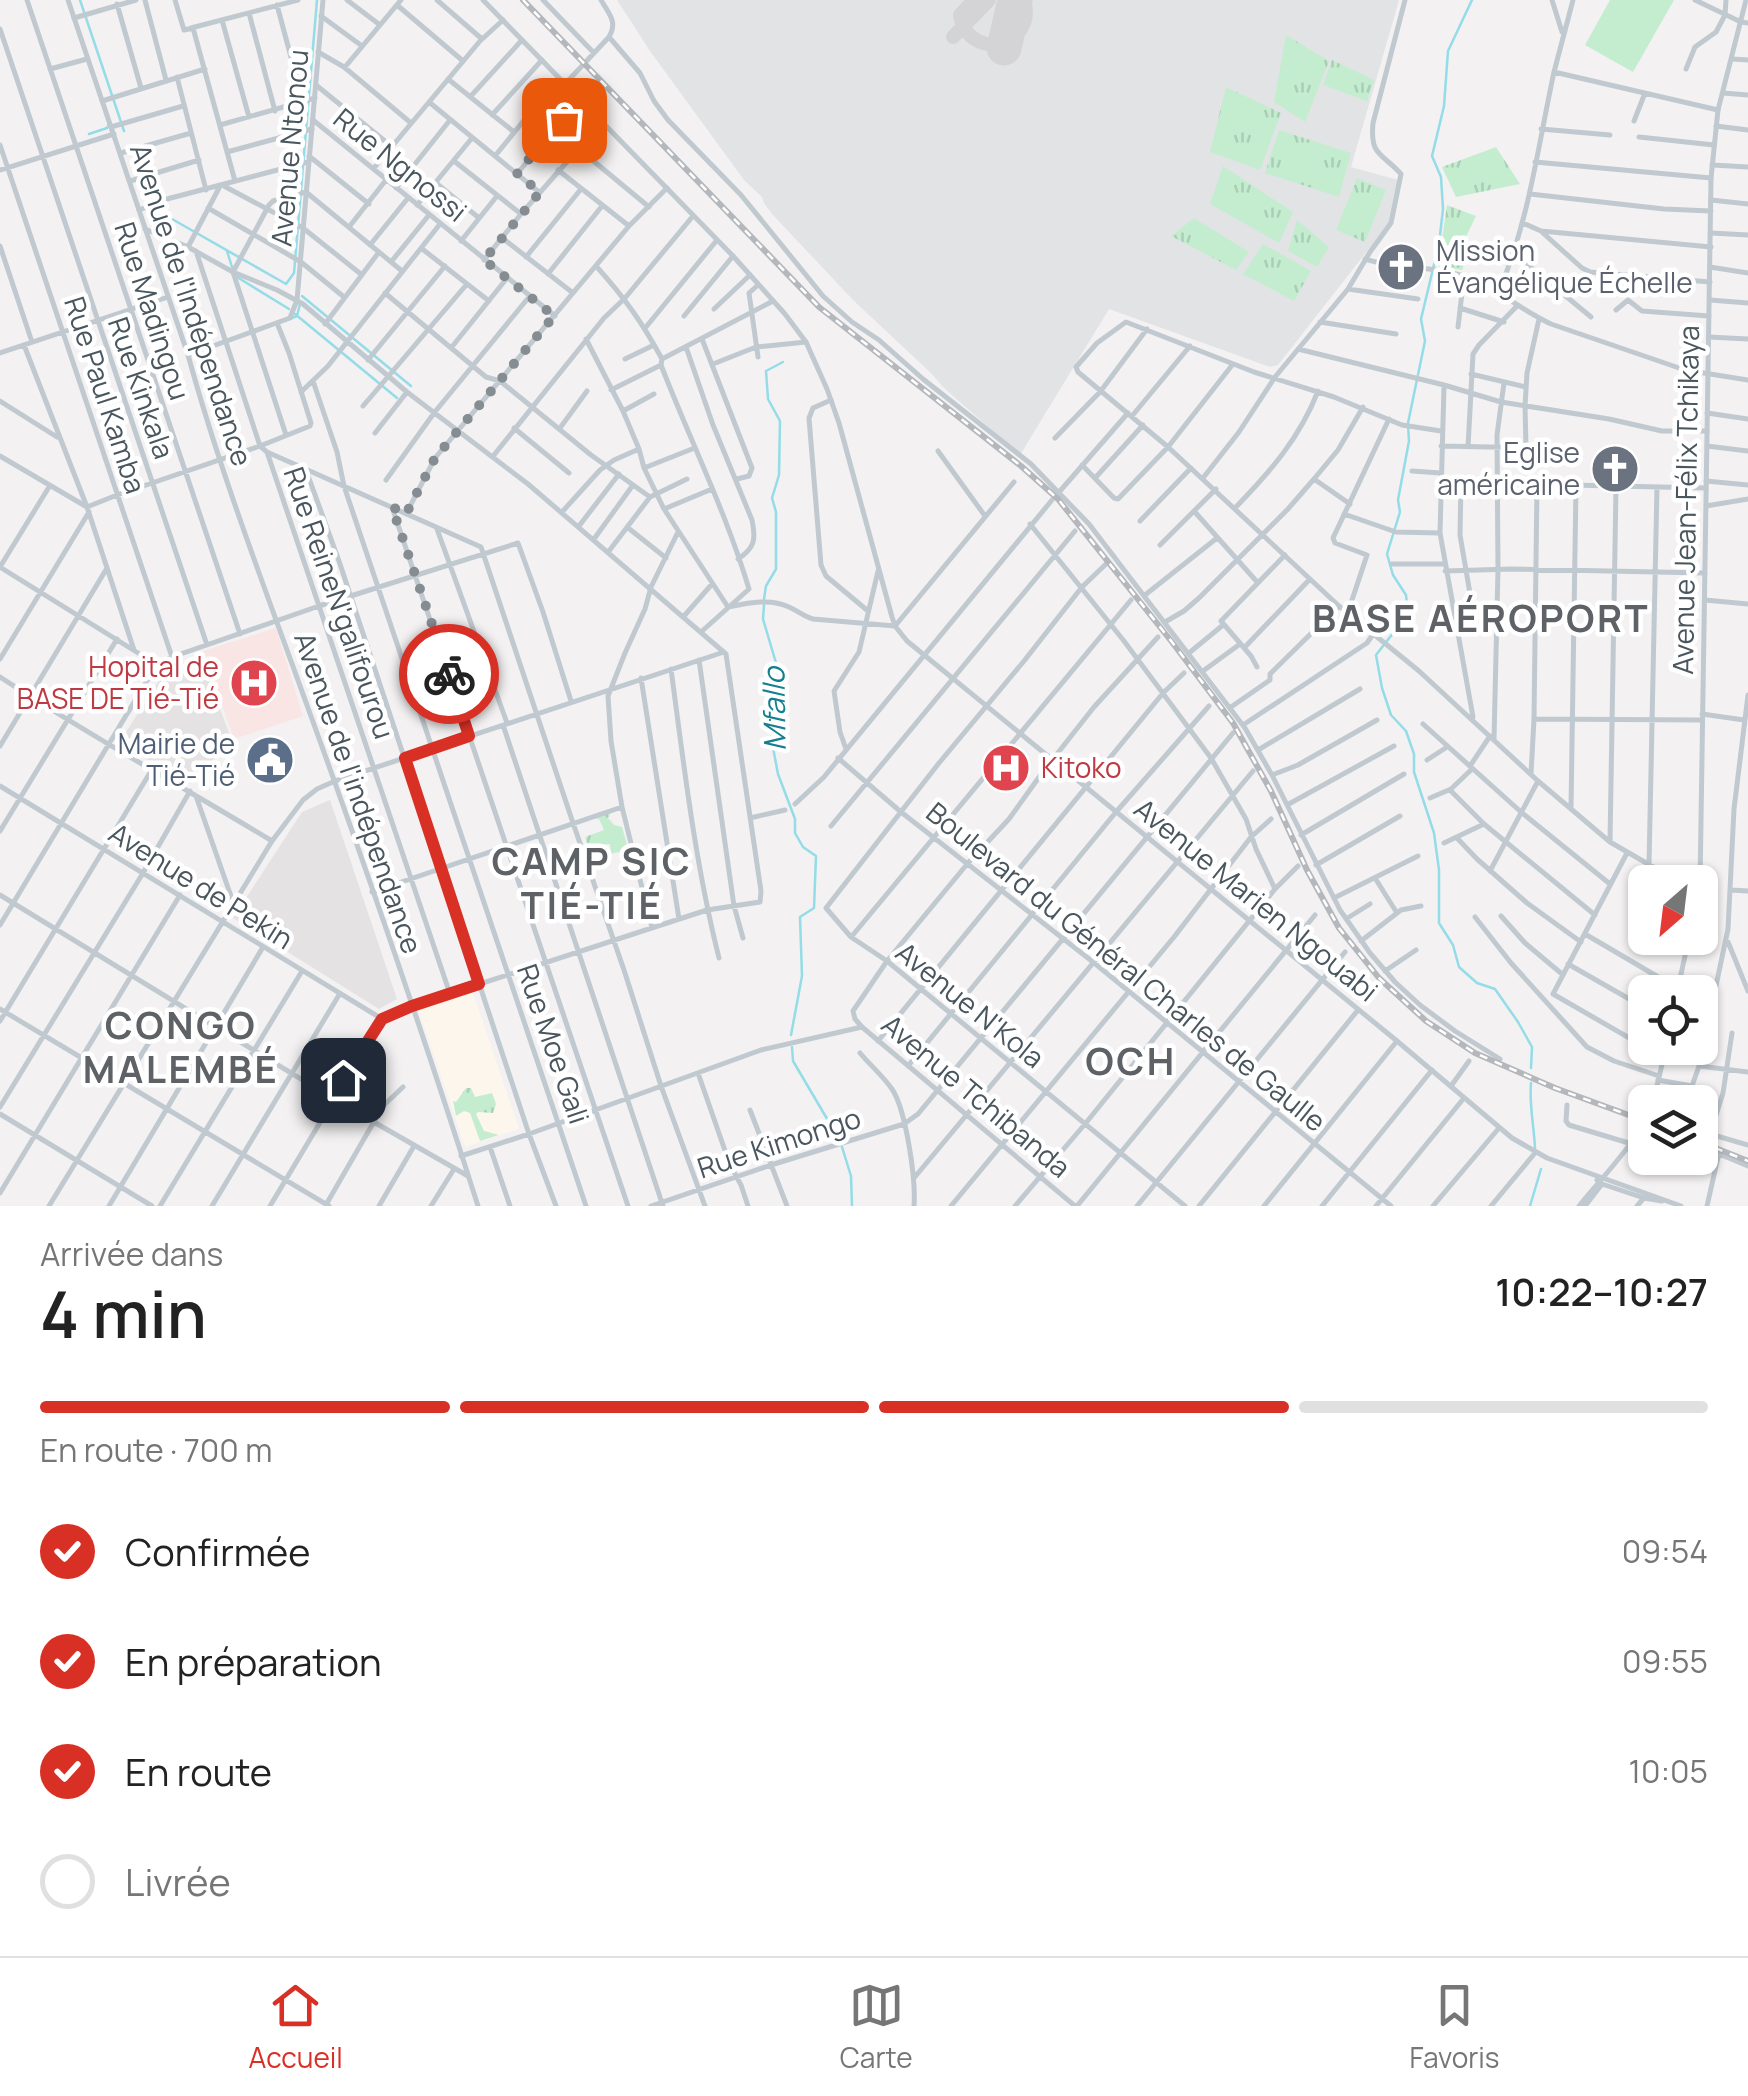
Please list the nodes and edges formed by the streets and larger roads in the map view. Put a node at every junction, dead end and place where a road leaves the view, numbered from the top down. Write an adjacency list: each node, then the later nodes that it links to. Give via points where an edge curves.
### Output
1 (27, 0): 47 (street, Rue Madingou)
2 (68, 0): 27 (street, Avenue de l'Indépendance)
3 (136, 0): 21 (street)
4 (144, 0): 53 (street)
5 (175, 0): 33 (street)
6 (298, 0): 22 (street)
7 (322, 0): 26 (street, Avenue Ntonou)
8 (347, 0): 23 (street)
9 (363, 0): 23 (street)
10 (437, 0): 36 (street)
11 (483, 0): 29 (street, Avenue Marien Ngouabi)
12 (543, 0): 40 (street)
13 (601, 0): 35 (street, via 614,24)
14 (1405, 0): 159 (street, via 1372,140 1401,176 1391,224)
15 (1552, 0): 34 (street)
16 (1573, 0): 34 (street)
17 (1696, 0): 25 (street)
18 (1726, 0): 25 (street)
19 (1746, 0): 30 (street, Avenue Jean-Félix Tchikaya)
20 (399, 2): 31 (street); 45 (street)
21 (117, 4): 27 (street); 56 (street)
22 (272, 4): 24 (street); 63 (street)
23 (356, 7): 31 (street)
24 (249, 12): 28 (street); 68 (street)
25 (1725, 14): 30 (street); 49 (street, via 1716,32 1694,47)
26 (320, 16): 38 (street); 39 (street, Avenue Ntonou)
27 (74, 18): 41 (street, Avenue de l'Indépendance)
28 (222, 20): 33 (street); 70 (street)
29 (503, 20): 36 (street); 37 (street, Avenue Marien Ngouabi)
30 (1744, 23): 42 (street, Avenue Jean-Félix Tchikaya)
31 (380, 26): 38 (street)
32 (0, 29): 94 (street, Rue Kinkala)
33 (184, 30): 48 (street, via 193,28)
34 (1563, 35): 50 (street)
35 (609, 37): 40 (street); 328 (street, via 668,120 823,296)
36 (482, 38): 45 (street)
37 (522, 40): 43 (street, Avenue Marien Ngouabi); 60 (street)
38 (362, 46): 46 (street)
39 (318, 52): 46 (street); 55 (street, Avenue Ntonou)
40 (594, 53): 54 (street)
41 (87, 59): 47 (street); 62 (street, Avenue de l'Indépendance)
42 (1732, 59): 44 (street); 58 (street, Avenue Jean-Félix Tchikaya)
43 (542, 60): 54 (street, Avenue Marien Ngouabi); 69 (street)
44 (1748, 60)
45 (463, 61): 52 (street)
46 (344, 67): 75 (street)
47 (50, 69): 89 (street, Rue Madingou)
48 (205, 69): 51 (street); 76 (street)
49 (1686, 69)
50 (1554, 72): 57 (street); 79 (street)
51 (177, 77): 53 (street); 66 (street)
52 (448, 79): 60 (street); 64 (street)
53 (166, 80): 56 (street)
54 (564, 82): 65 (street, Avenue Marien Ngouabi); 82 (street)
55 (316, 85): 61 (street, Avenue Ntonou); 90 (street)
56 (141, 88): 62 (street)
57 (1646, 93): 67 (street); 73 (street)
58 (1723, 93): 59 (street); 67 (street, Avenue Jean-Félix Tchikaya)
59 (1748, 95)
60 (470, 97): 69 (street)
61 (315, 98): 63 (street); 71 (street, Avenue Ntonou)
62 (102, 101): 81 (street, Avenue de l'Indépendance)
63 (303, 102): 68 (street)
64 (429, 102): 72 (street); 75 (street)
65 (582, 103): 74 (street, Avenue Marien Ngouabi); 105 (street)
66 (183, 106): 81 (street); 83 (street)
67 (1718, 110): 77 (street, Avenue Jean-Félix Tchikaya)
68 (275, 111): 70 (street)
69 (492, 115): 82 (street)
70 (249, 118): 76 (street)
71 (313, 120): 78 (street, Avenue Ntonou); 103 (street, Rue Ngnossi)
72 (450, 120): 86 (street); 112 (street)
73 (1634, 120)
74 (602, 122): 91 (street); 114 (street, Avenue Marien Ngouabi)
75 (411, 123): 90 (street)
76 (220, 125): 92 (street)
77 (1716, 126): 80 (street); 87 (street, Avenue Jean-Félix Tchikaya)
78 (312, 129): 92 (street); 96 (street, Avenue Ntonou)
79 (1541, 129): 84 (street); 99 (street)
80 (1748, 130)
81 (113, 131): 89 (street); 93 (street, Avenue de l'Indépendance)
82 (514, 132): 95 (street)
83 (191, 133): 93 (street); 97 (street)
84 (1610, 135)
85 (1638, 136): 87 (street)
86 (472, 138): 95 (street); 98 (street)
87 (1714, 144): 100 (street, Avenue Jean-Félix Tchikaya)
88 (0, 145): 102 (street, Rue Paul Kamba)
89 (76, 145): 94 (street); 192 (street, Rue Madingou)
90 (392, 146): 103 (street)
91 (580, 149): 104 (street); 126 (street)
92 (227, 152): 109 (street)
93 (121, 153): 108 (street, Avenue de l'Indépendance)
94 (42, 156): 102 (street); 202 (street, Rue Kinkala)
95 (495, 156): 105 (street)
96 (309, 159): 109 (street); 116 (street, Avenue Ntonou); 122 (street)
97 (199, 160): 108 (street); 115 (street)
98 (454, 161): 110 (street); 119 (street)
99 (1535, 162): 106 (street); 118 (street)
100 (1712, 164): 101 (street); 106 (street, Avenue Jean-Félix Tchikaya)
101 (1748, 167)
102 (4, 168): 211 (street, Rue Paul Kamba)
103 (374, 168): 107 (street, Rue Ngnossi)
104 (558, 170): 113 (street); 117 (street)
105 (517, 174): 117 (street)
106 (1711, 178): 121 (street, Avenue Jean-Félix Tchikaya)
107 (386, 180): 112 (street, Rue Ngnossi); 122 (street)
108 (130, 181): 128 (street, Avenue de l'Indépendance)
109 (235, 181): 111 (street)
110 (436, 183): 125 (street); 134 (street)
111 (221, 186): 115 (street); 127 (street); 129 (street)
112 (396, 188): 120 (street, Rue Ngnossi)
113 (581, 188): 124 (street); 157 (street)
114 (667, 188): 126 (street); 133 (street, Avenue Marien Ngouabi)
115 (206, 190): 128 (street)
116 (306, 192): 129 (street, via 273,201); 138 (street); 140 (street, Avenue Ntonou)
117 (540, 192): 131 (street)
118 (1530, 194): 130 (street); 135 (street)
119 (497, 196): 131 (street); 134 (street)
120 (408, 198): 125 (street, Rue Ngnossi); 149 (street)
121 (1711, 200): 123 (street); 130 (street, Avenue Jean-Félix Tchikaya)
122 (368, 204): 138 (street)
123 (1748, 204)
124 (602, 205): 137 (street); 169 (street)
125 (417, 206): 132 (street, Rue Ngnossi)
126 (649, 207): 137 (street)
127 (208, 208): 143 (street); 150 (street)
128 (140, 210): 139 (street, Avenue de l'Indépendance)
129 (267, 210): 140 (street); 143 (street)
130 (1711, 211): 142 (street, Avenue Jean-Félix Tchikaya)
131 (520, 214): 145 (street)
132 (428, 215): 136 (street, Rue Ngnossi); 161 (street)
133 (693, 216): 147 (street, Avenue Marien Ngouabi); 183 (street)
134 (479, 218): 146 (street)
135 (1523, 223): 141 (street); 155 (street)
136 (440, 224): 146 (street, Rue Ngnossi); 152 (street)
137 (630, 226): 163 (street)
138 (348, 227): 149 (street)
139 (146, 228): 150 (street); 181 (street, Avenue de l'Indépendance)
140 (303, 228): 160 (street, Avenue Ntonou); 168 (street)
141 (1540, 231): 151 (street); 173 (street, via 1590,272)
142 (1711, 233): 144 (street); 151 (street, Avenue Jean-Félix Tchikaya)
143 (252, 235): 160 (street); 166 (street)
144 (1748, 235)
145 (502, 237): 157 (street); 158 (street)
146 (461, 240): 158 (street, Rue Ngnossi)
147 (717, 240): 156 (street, Avenue Marien Ngouabi); 207 (street)
148 (0, 246): 219 (street)
149 (370, 246): 154 (street)
150 (188, 247): 153 (street)
151 (1711, 247): 164 (street, Avenue Jean-Félix Tchikaya)
152 (421, 248): 162 (street); 165 (street)
153 (196, 251): 166 (street); 218 (street)
154 (379, 252): 161 (street); 168 (street)
155 (1515, 254): 177 (street); 200 (street)
156 (733, 256): 170 (street, Avenue Marien Ngouabi); 198 (street)
157 (526, 257): 169 (street)
158 (484, 260): 172 (street, Rue Ngnossi)
159 (1365, 260): 171 (street); 176 (street)
160 (301, 262): 182 (street); 185 (street, Avenue Ntonou)
161 (390, 262): 165 (street)
162 (445, 266): 174 (street); 195 (street)
163 (596, 266): 179 (street); 183 (street)
164 (1710, 267): 167 (street); 173 (street, Avenue Jean-Félix Tchikaya)
165 (402, 271): 178 (street)
166 (233, 272): 185 (street); 212 (street)
167 (1748, 273)
168 (362, 274): 182 (street)
169 (548, 274): 179 (street)
170 (750, 276): 175 (street, Avenue Marien Ngouabi); 193 (street)
171 (1464, 276): 177 (street); 191 (street)
172 (508, 278): 180 (street, Rue Ngnossi); 188 (street)
173 (1710, 282): 186 (street, Avenue Jean-Félix Tchikaya)
174 (468, 284): 188 (street); 209 (street)
175 (758, 284): 187 (street, Avenue Marien Ngouabi); 196 (street, via 749,293)
176 (1348, 289): 184 (street); 203 (street)
177 (1499, 291): 190 (street)
178 (385, 293): 195 (street); 220 (street)
179 (574, 293): 197 (street)
180 (529, 296): 197 (street, Rue Ngnossi); 235 (street)
181 (168, 297): 192 (street); 230 (street, Avenue de l'Indépendance)
182 (344, 297): 206 (street)
183 (624, 298): 207 (street); 217 (street)
184 (1418, 299)
185 (297, 300): 205 (street, via 290,318); 206 (street)
186 (1710, 300): 189 (street); 199 (street, Avenue Jean-Félix Tchikaya)
187 (773, 301): 196 (street); 221 (street, Avenue Marien Ngouabi)
188 (489, 302): 227 (street)
189 (1748, 303)
190 (1518, 305): 201 (street); 204 (street)
191 (1460, 308): 204 (street); 208 (street)
192 (132, 309): 202 (street); 301 (street, Rue Madingou)
193 (714, 309)
194 (1616, 310): 199 (street, via 1628,300 1642,311)
195 (407, 312): 209 (street); 233 (street)
196 (750, 314): 216 (street); 226 (street)
197 (554, 316): 244 (street)
198 (684, 316)
199 (1709, 316): 214 (street, Avenue Jean-Félix Tchikaya)
200 (1591, 317)
201 (1539, 318): 239 (street); 247 (street)
202 (97, 320): 211 (street); 314 (street, Rue Kinkala)
203 (1320, 322): 213 (street); 228 (street)
204 (1504, 322): 238 (street, via 1473,354)
205 (277, 323): 212 (street); 251 (street)
206 (324, 324): 220 (street)
207 (646, 328): 223 (street)
208 (1458, 328)
209 (429, 329): 227 (street); 240 (street)
210 (1146, 330): 224 (street); 253 (street); 253 (street, via 1122,322 1076,367)
211 (64, 332): 219 (street); 329 (street, Rue Paul Kamba)
212 (252, 332): 218 (street); 276 (street)
213 (1396, 334)
214 (1709, 338): 215 (street); 239 (street, Avenue Jean-Félix Tchikaya)
215 (1748, 338)
216 (702, 339): 225 (street); 236 (street)
217 (586, 340): 248 (street); 260 (street)
218 (224, 341): 230 (street); 279 (street)
219 (32, 342): 222 (street)
220 (346, 342): 233 (street); 243 (street)
221 (806, 342): 226 (street); 256 (street, Avenue Marien Ngouabi)
222 (24, 344): 229 (street); 277 (street)
223 (654, 344): 232 (street); 234 (street)
224 (1190, 346): 237 (street); 266 (street)
225 (686, 347): 234 (street); 309 (street)
226 (756, 347): 231 (street); 236 (street)
227 (451, 348): 235 (street)
228 (1298, 349): 241 (street); 246 (street)
229 (0, 353)
230 (188, 355): 294 (street, Avenue de l'Indépendance)
231 (758, 357)
232 (626, 359)
233 (368, 360): 240 (street)
234 (661, 362): 248 (street); 286 (street)
235 (472, 364): 244 (street); 264 (street)
236 (713, 364): 309 (street, via 752,468)
237 (1233, 364): 241 (street); 280 (street)
238 (1470, 374): 245 (street); 255 (street)
239 (1708, 375): 242 (street); 265 (street, Avenue Jean-Félix Tchikaya)
240 (389, 377): 252 (street); 259 (street)
241 (1275, 377): 250 (street); 308 (street)
242 (1748, 380)
243 (313, 381): 251 (street); 321 (street, Rue Moe Gali)
244 (500, 381): 260 (street); 272 (street)
245 (1504, 383): 247 (street); 258 (street)
246 (1444, 386): 255 (street); 274 (street)
247 (1526, 386): 261 (street)
248 (612, 390): 263 (street)
249 (587, 391): 271 (street)
250 (1318, 391): 262 (street); 336 (street, via 1292,442)
251 (300, 392): 276 (street, via 311,425)
252 (407, 392): 264 (street); 275 (street)
253 (1100, 392): 266 (street); 278 (street)
254 (654, 394): 263 (street)
255 (1470, 394): 258 (street); 283 (street)
256 (831, 400): 371 (street, Avenue Marien Ngouabi); 393 (street, via 808,418 821,565)
257 (0, 401): 277 (street)
258 (1501, 402): 261 (street); 284 (street)
259 (364, 406)
260 (532, 406): 270 (street); 271 (street)
261 (1524, 406): 273 (street, via 1662,431); 285 (street)
262 (1363, 408): 267 (street); 310 (street)
263 (623, 412): 287 (street)
264 (434, 413): 272 (street); 311 (street)
265 (1708, 413): 268 (street); 273 (street, Avenue Jean-Félix Tchikaya)
266 (1130, 414): 269 (street); 295 (street)
267 (1389, 419): 274 (street); 333 (street)
268 (1748, 419)
269 (1143, 426): 280 (street); 307 (street)
270 (514, 428): 292 (street); 304 (street)
271 (560, 428): 296 (street)
272 (460, 430): 292 (street); 341 (street, via 435,458)
273 (1706, 431): 282 (street, Avenue Jean-Félix Tchikaya)
274 (1441, 432): 281 (street)
275 (375, 433)
276 (286, 436): 279 (street)
277 (60, 438): 338 (street)
278 (1055, 438)
279 (260, 446): 290 (street); 294 (street)
280 (1168, 446): 298 (street); 307 (street, via 1118,499)
281 (1441, 446): 283 (street); 303 (street)
282 (1706, 446): 289 (street); 317 (street, Avenue Jean-Félix Tchikaya)
283 (1468, 447): 284 (street)
284 (1498, 447): 285 (street); 316 (street)
285 (1526, 447): 288 (street)
286 (694, 448): 297 (street); 326 (street)
287 (639, 449): 296 (street); 297 (street)
288 (1578, 450)
289 (1748, 451)
290 (267, 452): 299 (street); 390 (street, Rue ReineN'galifourou)
291 (938, 452): 343 (street)
292 (493, 456): 339 (street)
293 (3, 458): 300 (street); 324 (street)
294 (221, 460): 301 (street); 398 (street, Avenue de l'Indépendance)
295 (1082, 465): 307 (street); 328 (street)
296 (606, 466): 305 (street); 339 (street)
297 (644, 468): 330 (street)
298 (1191, 468): 308 (street); 344 (street)
299 (306, 470): 321 (street); 386 (street)
300 (0, 471)
301 (185, 471): 314 (street); 406 (street, Rue Madingou)
302 (1412, 472): 303 (street)
303 (1441, 472): 313 (street)
304 (568, 473)
305 (619, 474): 318 (street); 346 (street)
306 (687, 478): 330 (street)
307 (1096, 478)
308 (1203, 478): 327 (street)
309 (737, 479): 361 (street, via 755,533 753,545)
310 (1314, 479): 333 (street); 351 (street)
311 (386, 480)
312 (1014, 482): 343 (street)
313 (1441, 482): 315 (street); 352 (street)
314 (152, 483): 329 (street); 409 (street, Rue Kinkala)
315 (1461, 483): 316 (street); 370 (street)
316 (1499, 484): 319 (street); 369 (street)
317 (1706, 484): 320 (street); 325 (street); 334 (street, Avenue Jean-Félix Tchikaya)
318 (633, 485): 330 (street); 354 (street)
319 (1537, 485): 322 (street); 372 (street)
320 (1748, 485)
321 (344, 486): 335 (street); 381 (street, Rue Moe Gali)
322 (1576, 486): 323 (street); 373 (street)
323 (1616, 486): 325 (street); 374 (street)
324 (49, 487): 338 (street); 366 (street)
325 (1657, 487): 375 (street)
326 (712, 489): 337 (street); 361 (street)
327 (1216, 489): 336 (street); 340 (street)
328 (1060, 491): 385 (street)
329 (117, 495): 338 (street); 415 (street, Rue Paul Kamba)
330 (653, 495): 337 (street); 348 (street)
331 (1748, 499): 334 (street)
332 (1052, 500): 345 (street)
333 (1350, 504): 342 (street)
334 (1706, 506): 376 (street, Avenue Jean-Félix Tchikaya)
335 (392, 507): 341 (street); 377 (street)
336 (1235, 508): 351 (street)
337 (664, 509): 350 (street)
338 (88, 510): 367 (street); 384 (street)
339 (562, 512): 346 (street)
340 (1194, 512): 353 (street); 355 (street)
341 (406, 514): 347 (street)
342 (1344, 514): 352 (street, via 1396,532); 394 (street, via 1333,540 1367,555)
343 (985, 516): 402 (street)
344 (1140, 520)
345 (1030, 524): 358 (street); 414 (street)
346 (579, 526): 354 (street)
347 (436, 527): 357 (street); 363 (street)
348 (627, 527): 356 (street); 360 (street)
349 (1075, 531): 358 (street)
350 (678, 532): 360 (street); 379 (street)
351 (1262, 533): 359 (street); 362 (street)
352 (1440, 533): 368 (street)
353 (1217, 538): 362 (street); 385 (street)
354 (594, 539): 356 (street)
355 (1160, 545)
356 (609, 551): 382 (street)
357 (484, 552): 363 (street); 432 (street, via 518,543); 436 (street)
358 (1054, 553): 383 (street); 426 (street)
359 (1284, 555): 378 (street); 380 (street)
360 (666, 558): 382 (street)
361 (738, 558): 392 (street, via 749,590)
362 (1236, 560): 380 (street); 399 (street)
363 (450, 563): 377 (street); 446 (street)
364 (1106, 564): 383 (street)
365 (1392, 564): 368 (street)
366 (0, 566): 384 (street)
367 (107, 568): 395 (street); 411 (street)
368 (1445, 568): 370 (street); 441 (street)
369 (1498, 569): 370 (street); 372 (street); 453 (street)
370 (1466, 570): 397 (street)
371 (878, 571): 393 (street); 402 (street, Avenue Marien Ngouabi)
372 (1537, 571): 373 (street); 438 (street)
373 (1574, 572): 374 (street); 442 (street)
374 (1614, 572): 375 (street); 443 (street)
375 (1655, 573): 376 (street); 444 (street)
376 (1705, 574): 388 (street, Avenue Jean-Félix Tchikaya)
377 (415, 575): 381 (street); 452 (street)
378 (1310, 579): 391 (street); 410 (street)
379 (712, 584): 392 (street); 396 (street)
380 (1258, 584): 403 (street)
381 (379, 586): 386 (street); 458 (street, Rue Moe Gali)
382 (652, 587): 396 (street); 427 (street)
383 (1082, 587): 400 (street); 433 (street)
384 (40, 592): 395 (street); 416 (street)
385 (1145, 595): 399 (street)
386 (350, 596): 390 (street); 461 (street)
387 (1130, 600): 400 (street)
388 (1705, 600): 389 (street); 437 (street, Avenue Jean-Félix Tchikaya)
389 (1748, 604)
390 (319, 606): 398 (street); 466 (street, Rue ReineN'galifourou)
391 (1339, 606): 394 (street); 435 (street, via 1269,681)
392 (728, 607): 401 (street, via 770,602 812,619); 404 (street)
393 (868, 611): 401 (street)
394 (1348, 612): 405 (street)
395 (80, 616): 408 (street); 431 (street)
396 (684, 616): 404 (street)
397 (1474, 617)
398 (276, 622): 406 (street); 473 (street, Avenue de l'indépendance)
399 (1166, 622): 412 (street)
400 (1110, 624): 417 (street); 451 (street)
401 (864, 625): 402 (street); 459 (street, via 860,652 834,696)
402 (895, 626): 414 (street, Avenue Marien Ngouabi)
403 (1223, 626): 410 (street); 412 (street)
404 (701, 632): 413 (street)
405 (1374, 632): 441 (street); 448 (street)
406 (240, 634): 409 (street)
407 (1158, 637): 417 (street)
408 (117, 639): 411 (street); 439 (street)
409 (207, 645): 415 (street)
410 (1242, 646): 420 (street); 422 (street)
411 (134, 650): 419 (street)
412 (1189, 652): 422 (street)
413 (725, 653): 418 (street); 492 (street)
414 (924, 654): 426 (street, Avenue Marien Ngouabi); 459 (street)
415 (172, 657): 419 (street)
416 (0, 658)
417 (1136, 659): 429 (street); 464 (street)
418 (699, 660): 421 (street); 539 (street)
419 (158, 666): 455 (street)
420 (1257, 667)
421 (671, 669): 425 (street); 541 (street)
422 (1204, 672): 435 (street)
423 (1184, 673): 429 (street)
424 (0, 677): 431 (street)
425 (642, 678): 427 (street); 548 (street)
426 (952, 678): 433 (street, Avenue Marien Ngouabi); 474 (street)
427 (610, 689): 432 (street); 485 (street)
428 (1360, 689): 460 (street)
429 (1163, 693): 449 (street); 477 (street)
430 (1748, 695): 445 (street)
431 (30, 697): 439 (street); 454 (street)
432 (572, 702): 436 (street)
433 (986, 706): 451 (street, Avenue Marien Ngouabi); 488 (street)
434 (1209, 706): 449 (street)
435 (1231, 707): 448 (street)
436 (538, 713): 446 (street); 495 (street)
437 (1702, 717): 444 (street); 445 (street); 519 (street, Avenue Jean-Félix Tchikaya)
438 (1534, 719): 442 (street); 471 (street)
439 (67, 720): 455 (street); 481 (street)
440 (1378, 720): 472 (street)
441 (1473, 720): 453 (street)
442 (1573, 720): 443 (street); 486 (street)
443 (1611, 720): 444 (street); 507 (street)
444 (1651, 720): 518 (street)
445 (1745, 720): 530 (street)
446 (505, 724): 452 (street); 500 (street)
447 (1423, 724): 457 (street)
448 (1243, 725): 460 (street)
449 (1189, 726): 463 (street); 489 (street)
450 (1233, 733): 463 (street, Rue Kimongo)
451 (1020, 734): 464 (street, Avenue Marien Ngouabi); 502 (street)
452 (469, 736): 458 (street); 509 (street)
453 (1492, 737): 467 (street); 471 (street)
454 (0, 746)
455 (110, 746): 468 (street); 494 (street)
456 (1394, 746): 484 (street)
457 (1447, 747): 465 (street); 467 (street)
458 (434, 748): 461 (street); 513 (street, Rue Moe Gali)
459 (846, 749): 462 (street)
460 (1258, 750): 472 (street)
461 (405, 758): 466 (street); 521 (street)
462 (838, 758): 474 (street, Boulevard du Général Charles de Gaulle); 483 (street)
463 (1211, 758): 480 (street); 501 (street, Rue Kimongo)
464 (1053, 760): 477 (street, Avenue Marien Ngouabi); 515 (street)
465 (1427, 760)
466 (374, 768): 473 (street); 525 (street, Rue ReineN'galifourou)
467 (1471, 768): 478 (street); 490 (street)
468 (151, 770): 479 (street); 510 (street)
469 (1253, 770): 480 (street)
470 (1404, 774): 499 (street)
471 (1531, 774): 475 (street)
472 (1272, 775): 484 (street)
473 (334, 781): 505 (street, via 303,800); 532 (street, Avenue de l'indépendance)
474 (867, 782): 488 (street, Boulevard du Général Charles de Gaulle); 497 (street)
475 (1538, 782): 486 (street); 490 (street)
476 (0, 786): 481 (street, Avenue de Pekin)
477 (1085, 787): 489 (street, Avenue Marien Ngouabi); 528 (street)
478 (1450, 790): 482 (street); 496 (street)
479 (192, 792): 505 (street); 523 (street); 537 (street)
480 (1231, 795): 503 (street); 514 (street)
481 (19, 798): 494 (street, Avenue de Pekin); 498 (street)
482 (1430, 798)
483 (795, 804)
484 (1287, 804): 499 (street)
485 (622, 808): 495 (street); 554 (street)
486 (1570, 808): 507 (street)
487 (785, 810): 492 (street)
488 (901, 812): 502 (street, Boulevard du Général Charles de Gaulle); 556 (street, Avenue N'Kola, via 826,908)
489 (1116, 812): 501 (street, Avenue Marien Ngouabi); 543 (street)
490 (1521, 812): 506 (street); 526 (street)
491 (1400, 816): 516 (street)
492 (750, 818): 539 (street, via 761,901)
493 (1271, 820): 503 (street)
494 (61, 824): 510 (street, Avenue de Pekin); 536 (street)
495 (573, 824): 500 (street); 560 (street)
496 (1484, 824): 504 (street); 506 (street)
497 (830, 826)
498 (0, 831)
499 (1301, 835): 516 (street)
500 (540, 836): 509 (street); 568 (street)
501 (1147, 836): 514 (street, Avenue Marien Ngouabi); 558 (street, Rue Kimongo)
502 (935, 837): 515 (street, Boulevard du Général Charles de Gaulle); 556 (street)
503 (1251, 837): 527 (street); 529 (street)
504 (1457, 838): 508 (street); 522 (street)
505 (272, 840): 537 (street)
506 (1506, 842): 522 (street); 545 (street)
507 (1610, 842): 511 (street)
508 (1444, 843)
509 (507, 847): 513 (street); 572 (street)
510 (104, 849): 523 (street, Avenue de Pekin); 553 (street)
511 (1627, 853): 517 (street); 526 (street)
512 (1418, 856): 524 (street)
513 (470, 858): 521 (street); 579 (street, Rue Moe Gali)
514 (1177, 862): 529 (street, Avenue Marien Ngouabi); 571 (street)
515 (968, 863): 528 (street, Boulevard du Général Charles de Gaulle); 570 (street)
516 (1316, 865): 535 (street)
517 (1650, 865)
518 (1652, 865)
519 (1701, 865)
520 (1298, 866): 527 (street)
521 (441, 869): 525 (street); 581 (street)
522 (1490, 871): 562 (street)
523 (143, 872): 534 (street, Avenue de Pekin); 565 (street)
524 (1374, 878): 535 (street); 542 (street)
525 (410, 879): 532 (street); 586 (street, Rue ReineN'galifourou)
526 (1610, 884): 545 (street)
527 (1275, 889): 550 (street)
528 (1003, 890): 543 (street, Boulevard du Général Charles de Gaulle); 582 (street)
529 (1211, 890): 550 (street, Avenue Marien Ngouabi); 584 (street)
530 (1730, 890): 531 (street); 559 (street)
531 (1748, 891)
532 (372, 892): 589 (street, Avenue de l'indépendance)
533 (0, 895): 536 (street)
534 (180, 895): 551 (street, Avenue de Pekin); 578 (street)
535 (1334, 898): 549 (street)
536 (13, 902): 552 (street); 553 (street)
537 (233, 902): 551 (street)
538 (1370, 904): 549 (street)
539 (734, 906): 541 (street); 557 (street)
540 (1421, 906): 542 (street)
541 (707, 910): 548 (street); 569 (street)
542 (1397, 914): 561 (street)
543 (1033, 915): 558 (street, Boulevard du Général Charles de Gaulle); 592 (street)
544 (1315, 915): 566 (street)
545 (1596, 915): 555 (street)
546 (1500, 916): 576 (street)
547 (1474, 917): 619 (street, via 1587,1048)
548 (680, 919): 554 (street)
549 (1346, 919): 561 (street)
550 (1250, 921): 566 (street, Avenue Marien Ngouabi); 595 (street)
551 (221, 922): 563 (street, Avenue de Pekin); 588 (street)
552 (0, 924)
553 (56, 928): 565 (street); 590 (street)
554 (652, 928): 560 (street)
555 (1585, 934): 562 (street); 577 (street)
556 (852, 937): 570 (street, Avenue N'Kola)
557 (743, 938)
558 (1062, 938): 571 (street, Boulevard du Général Charles de Gaulle); 601 (street, Rue Kimongo)
559 (1727, 939): 583 (street); 613 (street)
560 (613, 941): 568 (street); 623 (street)
561 (1361, 941): 574 (street)
562 (1581, 942): 573 (street)
563 (262, 947): 575 (street, Avenue de Pekin); 596 (street)
564 (1416, 950): 574 (street)
565 (94, 952): 578 (street); 599 (street)
566 (1286, 952): 580 (street, Avenue Marien Ngouabi); 605 (street)
567 (1344, 952): 580 (street)
568 (579, 953): 572 (street); 629 (street)
569 (719, 958)
570 (887, 961): 582 (street, Avenue N'Kola); 597 (street, Avenue Tchibanda, via 853,1015)
571 (1093, 962): 584 (street, Boulevard du Général Charles de Gaulle); 610 (street)
572 (545, 963): 579 (street); 635 (street)
573 (1568, 964): 576 (street); 587 (street)
574 (1385, 971): 608 (street, via 1433,1015)
575 (302, 972): 585 (street, Avenue de Pekin); 604 (street)
576 (1562, 974): 600 (street, via 1554,995)
577 (1652, 975)
578 (133, 976): 588 (street); 607 (street)
579 (509, 976): 581 (street); 640 (street, Rue Moe Gali)
580 (1322, 981): 591 (street, Avenue Marien Ngouabi); 620 (street)
581 (479, 984): 586 (street); 645 (street)
582 (921, 989): 592 (street, Avenue N'Kola); 602 (street)
583 (1748, 990)
584 (1127, 991): 595 (street, Boulevard du Général Charles de Gaulle); 627 (street)
585 (339, 994): 593 (street, Avenue de Pekin); 617 (street)
586 (450, 994): 589 (street)
587 (1628, 998)
588 (174, 1001): 596 (street); 621 (street)
589 (412, 1006): 593 (street); 659 (street, Avenue de l'indépendance)
590 (3, 1010): 594 (street); 599 (street)
591 (1358, 1010): 603 (street, Avenue Marien Ngouabi); 637 (street)
592 (952, 1015): 601 (street, Avenue N'Kola); 612 (street)
593 (382, 1019): 628 (street)
594 (0, 1021)
595 (1166, 1022): 605 (street, Boulevard du Général Charles de Gaulle); 642 (street)
596 (216, 1026): 604 (street); 633 (street)
597 (862, 1028): 602 (street, Avenue Tchibanda); 618 (street, via 762,1050)
598 (1732, 1033): 614 (street)
599 (44, 1035): 607 (street); 634 (street)
600 (1628, 1037)
601 (980, 1039): 610 (street, Avenue N'Kola); 626 (street, Rue Kimongo)
602 (878, 1041): 612 (street, Avenue Tchibanda)
603 (1397, 1041): 615 (street, Avenue Marien Ngouabi); 650 (street)
604 (253, 1049): 617 (street); 644 (street)
605 (1202, 1052): 620 (street, Boulevard du Général Charles de Gaulle); 655 (street)
606 (860, 1053): 641 (street, via 893,1092)
607 (82, 1058): 621 (street); 646 (street)
608 (1500, 1059)
609 (1469, 1061): 624 (street)
610 (1010, 1064): 627 (street, Avenue N'Kola); 638 (street)
611 (1662, 1065): 619 (street)
612 (908, 1066): 626 (street, Avenue Tchibanda)
613 (1699, 1066): 614 (street); 619 (street, via 1692,1086)
614 (1728, 1069): 616 (street); 631 (street)
615 (1432, 1070): 624 (street, Avenue Marien Ngouabi); 664 (street)
616 (1748, 1072)
617 (292, 1073): 628 (street); 658 (street)
618 (698, 1073): 623 (street); 666 (street)
619 (1659, 1078): 622 (street)
620 (1237, 1082): 637 (street, Boulevard du Général Charles de Gaulle); 671 (street)
621 (124, 1083): 633 (street); 660 (street)
622 (1657, 1085)
623 (661, 1086): 629 (street); 673 (street)
624 (1450, 1086): 630 (street, Avenue Marien Ngouabi)
625 (403, 1087): 639 (street)
626 (938, 1091): 638 (street, Avenue Tchibanda); 641 (street, Rue Kimongo)
627 (1044, 1092): 642 (street, Avenue N'Kola); 649 (street)
628 (332, 1098): 639 (street); 670 (street)
629 (628, 1098): 635 (street); 678 (street)
630 (1464, 1098): 643 (street, Avenue Marien Ngouabi); 676 (street)
631 (1718, 1105)
632 (1567, 1106): 648 (street, via 1570,1125)
633 (166, 1108): 644 (street); 672 (street)
634 (0, 1110): 646 (street)
635 (596, 1110): 640 (street); 692 (street)
636 (750, 1110): 661 (street)
637 (1274, 1111): 650 (street, Boulevard du Général Charles de Gaulle); 703 (street)
638 (966, 1116): 649 (street, Avenue Tchibanda); 668 (street)
639 (374, 1122): 652 (street); 679 (street)
640 (558, 1123): 645 (street); 691 (street, Rue Moe Gali)
641 (904, 1124): 661 (street, Rue Kimongo); 668 (street)
642 (1085, 1124): 655 (street, Avenue N'Kola); 667 (street)
643 (1499, 1128): 656 (street, Avenue Marien Ngouabi); 708 (street)
644 (205, 1131): 658 (street); 683 (street)
645 (529, 1134): 653 (street); 690 (street)
646 (35, 1136): 660 (street); 674 (street)
647 (1718, 1136): 651 (street)
648 (1628, 1143)
649 (1001, 1144): 667 (street, Avenue Tchibanda); 698 (street)
650 (1315, 1144): 664 (street, Boulevard du Général Charles de Gaulle); 704 (street)
651 (1748, 1145)
652 (414, 1146): 663 (street); 686 (street)
653 (489, 1147): 659 (street); 689 (street)
654 (1628, 1149): 669 (street)
655 (1120, 1152): 671 (street, Avenue N'Kola); 700 (street)
656 (1534, 1153): 669 (street, Avenue Marien Ngouabi); 709 (street)
657 (1719, 1153): 662 (street); 713 (street)
658 (243, 1154): 670 (street); 684 (street)
659 (461, 1156): 665 (street, Avenue de l'indépendance)
660 (76, 1161): 672 (street); 680 (street)
661 (771, 1165): 666 (street, Rue Kimongo); 696 (street)
662 (1748, 1166)
663 (454, 1168): 665 (street); 687 (street)
664 (1350, 1172): 676 (street, Boulevard du Général Charles de Gaulle); 705 (street)
665 (468, 1176): 688 (street, Avenue de l'indépendance)
666 (736, 1176): 673 (street, Rue Kimongo); 695 (street)
667 (1040, 1176): 699 (street); 700 (street, Avenue Tchibanda)
668 (914, 1178): 697 (street)
669 (1602, 1179): 675 (street, Avenue Marien Ngouabi); 677 (street, Avenue Marien Ngouabi); 710 (street)
670 (286, 1180): 679 (street); 685 (street)
671 (1156, 1182): 701 (street); 702 (street, Avenue N'Kola)
672 (120, 1186): 681 (street); 682 (street)
673 (700, 1190): 678 (street, Rue Kimongo); 694 (street)
674 (0, 1193)
675 (1644, 1198): 677 (street, Avenue Marien Ngouabi); 711 (street)
676 (1382, 1199): 706 (street); 707 (street, Boulevard du Général Charles de Gaulle)
677 (1665, 1201): 712 (street, Avenue Marien Ngouabi)
678 (662, 1204): 693 (street, Rue Kimongo)
679 (327, 1205)
680 (49, 1206)
681 (109, 1206)
682 (152, 1206)
683 (160, 1206)
684 (212, 1206)
685 (270, 1206)
686 (379, 1206)
687 (431, 1206)
688 (478, 1206)
689 (510, 1206)
690 (556, 1206)
691 (586, 1206)
692 (628, 1206)
693 (650, 1206)
694 (705, 1206)
695 (748, 1206)
696 (788, 1206)
697 (914, 1206)
698 (951, 1206)
699 (1016, 1206)
700 (1076, 1206)
701 (1137, 1206)
702 (1185, 1206)
703 (1198, 1206)
704 (1264, 1206)
705 (1322, 1206)
706 (1376, 1206)
707 (1391, 1206)
708 (1433, 1206)
709 (1491, 1206)
710 (1582, 1206)
711 (1638, 1206)
712 (1681, 1206)
713 (1707, 1206)

